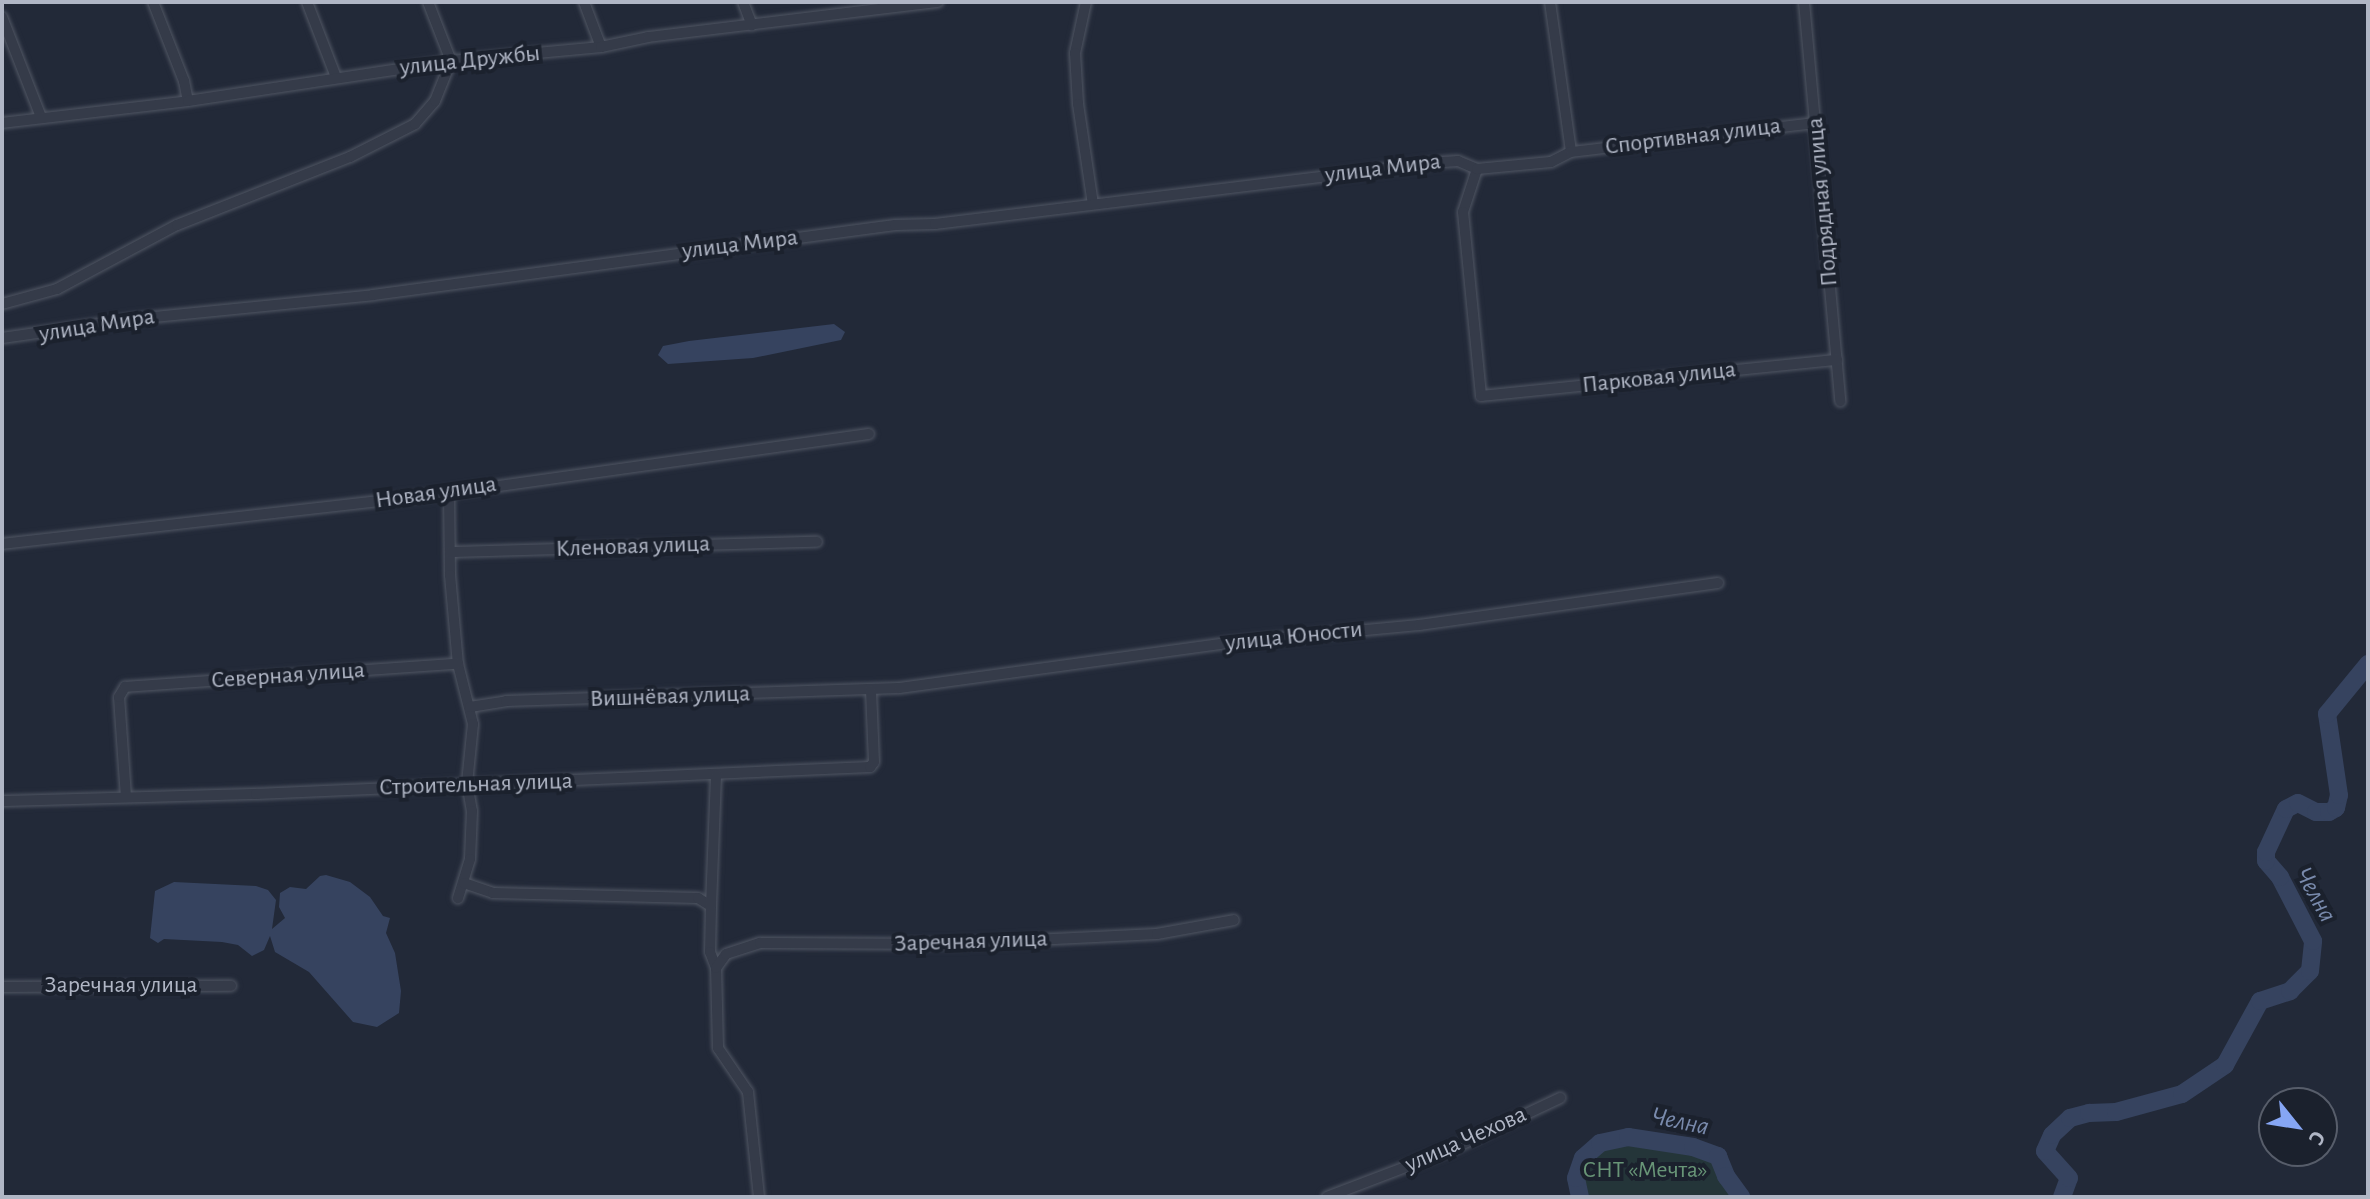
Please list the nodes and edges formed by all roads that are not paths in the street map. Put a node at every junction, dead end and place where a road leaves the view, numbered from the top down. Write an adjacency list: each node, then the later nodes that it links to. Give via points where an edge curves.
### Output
1 (153, 2): 16 (street)
2 (307, 2): 15 (street)
3 (428, 2): 14 (street)
4 (584, 2): 13 (street)
5 (743, 2): 12 (street)
6 (938, 2): 10 (street, улица Дружбы)
7 (1086, 2): 22 (street, via 1075,53)
8 (1550, 2): 20 (street)
9 (1804, 2): 19 (street, Подрядная улица)
10 (895, 5): 12 (street, улица Дружбы)
11 (2, 17): 17 (street)
12 (752, 25): 13 (street, улица Дружбы)
13 (601, 47): 14 (street, улица Дружбы)
14 (451, 61): 15 (street, улица Дружбы); 23 (street, via 435,101 415,124 350,157 177,225 57,289)
15 (336, 77): 16 (street, улица Дружбы)
16 (188, 101): 17 (street, улица Дружбы)
17 (41, 117): 18 (street, улица Дружбы)
18 (2, 123)
19 (1816, 123): 20 (street, Спортивная улица); 25 (street, Подрядная улица)
20 (1571, 152): 21 (street, Спортивная улица, via 1551,162)
21 (1477, 169): 22 (street, улица Мира, via 1458,161 1443,162); 25 (street, Парковая улица, via 1463,212 1481,396)
22 (1093, 204): 24 (street, улица Мира)
23 (2, 304)
24 (2, 338)
25 (1837, 360): 26 (street, Подрядная улица)
26 (1840, 401)
27 (869, 434): 28 (street, Новая улица)
28 (449, 493): 30 (street, Новая улица); 31 (street)
29 (817, 542): 31 (street, Кленовая улица)
30 (2, 544)
31 (450, 552): 33 (street)
32 (1718, 583): 34 (street, улица Юности, via 1419,625 1228,643)
33 (458, 664): 35 (street); 38 (street, Северная улица, via 125,687 120,692)
34 (871, 690): 35 (street, Вишнёвая улица, via 506,701); 36 (street, Строительная улица, via 873,766)
35 (470, 707): 37 (street)
36 (716, 775): 37 (street, Строительная улица); 42 (street)
37 (467, 783): 38 (street, Строительная улица); 40 (street, via 471,843)
38 (126, 797): 39 (street, Строительная улица)
39 (2, 801)
40 (464, 883): 41 (street); 42 (street, via 493,893 698,898)
41 (458, 898)
42 (711, 906): 44 (street, via 710,952)
43 (1234, 920): 44 (street, Заречная улица, via 1110,937 952,944 760,943 726,954)
44 (716, 968): 48 (street, via 718,1048 748,1092)
45 (231, 986): 46 (street, Заречная улица)
46 (6, 987)
47 (1560, 1098): 49 (street, улица Чехова, via 1450,1150)
48 (759, 1197)
49 (1327, 1197)

